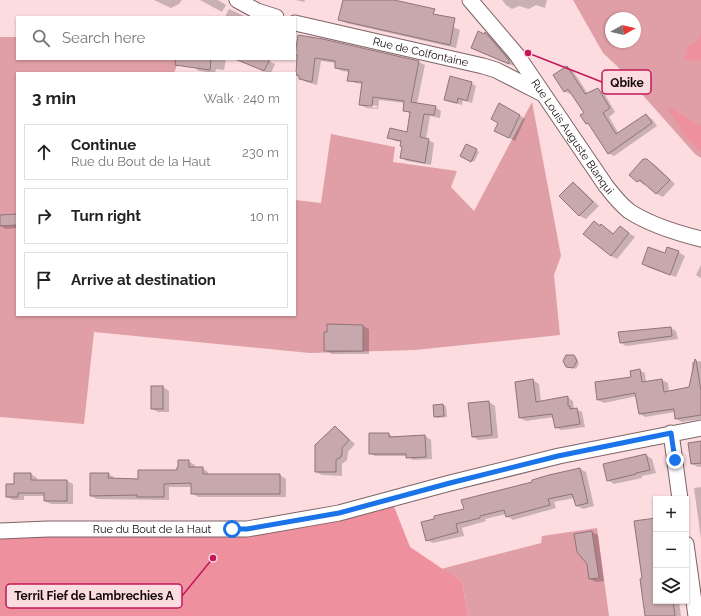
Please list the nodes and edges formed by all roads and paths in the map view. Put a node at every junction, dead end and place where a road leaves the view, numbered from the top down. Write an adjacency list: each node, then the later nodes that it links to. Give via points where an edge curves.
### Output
1 (237, 0): 3 (street)
2 (470, 0): 5 (street, Rue Louis Auguste Blanqui, via 517,55)
3 (273, 16)
4 (296, 23): 5 (street, Rue de Colfontaine, via 483,66)
5 (542, 93): 6 (street, Rue Louis Auguste Blanqui, via 606,186 629,210 683,235)
6 (701, 239)
7 (701, 428): 8 (street, Rue du Bout de la Haut)
8 (671, 433): 9 (street); 10 (street, Rue du Bout de la Haut, via 558,456 339,513 254,528)
9 (680, 496)
10 (0, 531)
11 (689, 566): 12 (street)
12 (696, 616)

